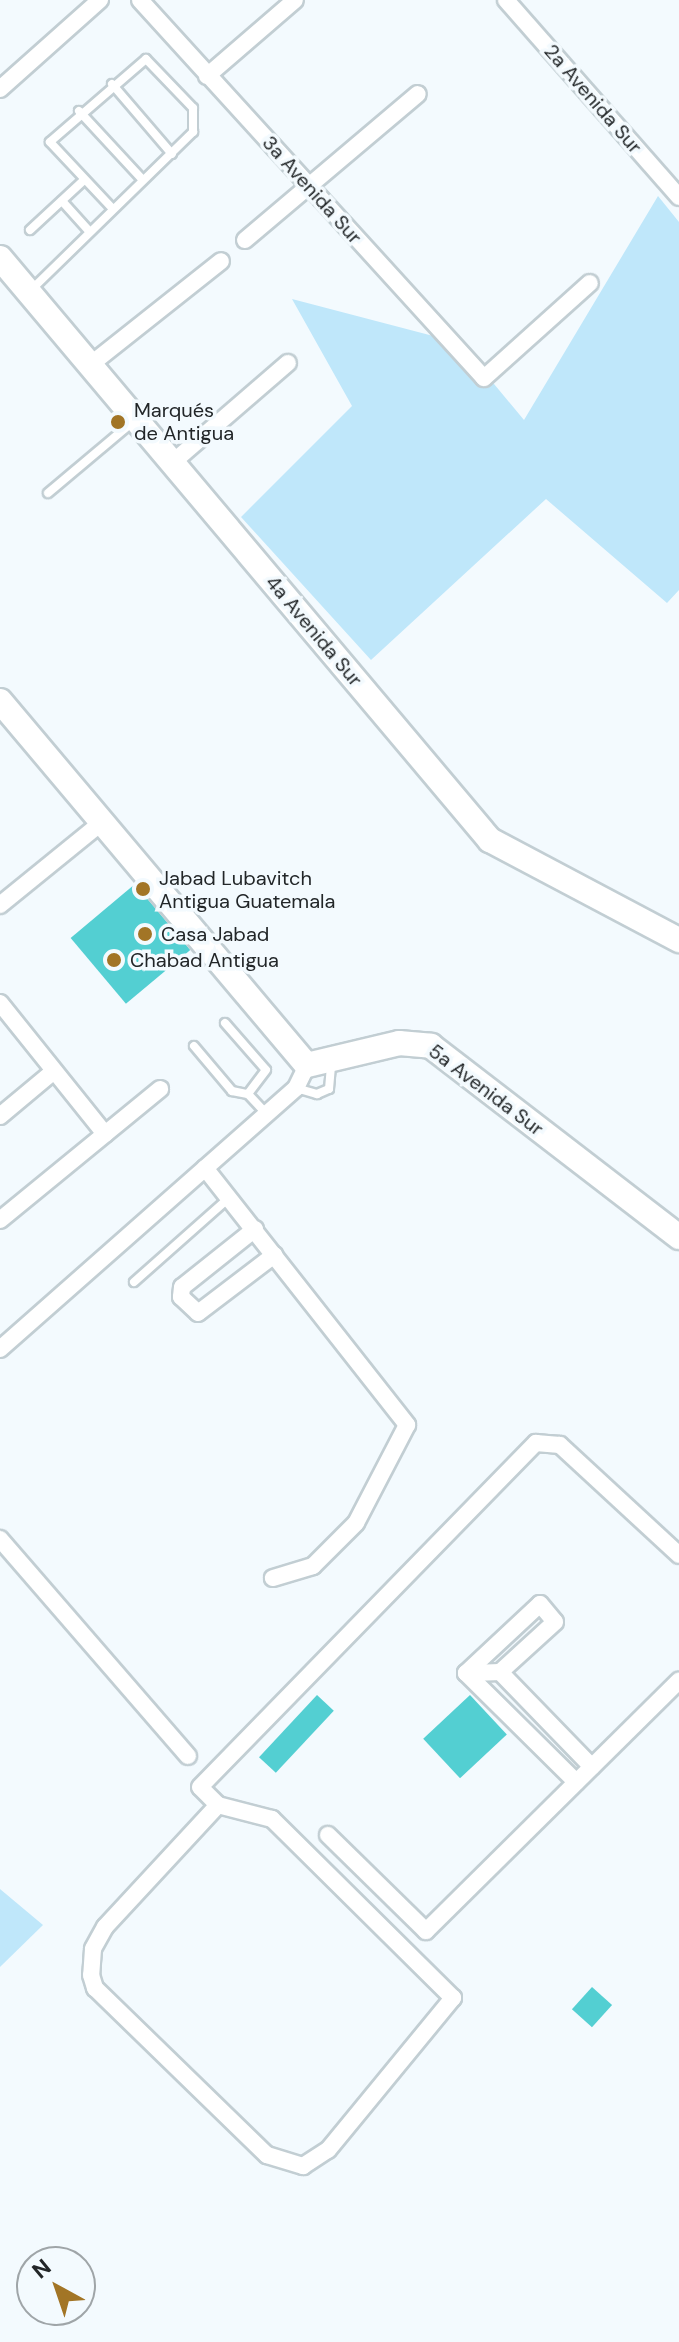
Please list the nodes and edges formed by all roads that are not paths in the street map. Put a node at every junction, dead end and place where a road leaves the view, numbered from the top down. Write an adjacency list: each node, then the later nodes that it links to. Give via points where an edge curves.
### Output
1 (100, 0): 7 (street)
2 (140, 0): 5 (street, 3a Avenida Sur)
3 (295, 0): 5 (street)
4 (506, 0): 14 (street, 2a Avenida Sur)
5 (207, 76): 13 (street, 3a Avenida Sur)
6 (112, 84): 9 (lane); 10 (lane); 10 (lane, via 146,59 193,108 193,132)
7 (0, 89)
8 (418, 94): 13 (street)
9 (79, 111): 11 (lane, via 50,142); 12 (lane)
10 (172, 154): 12 (lane)
11 (84, 180): 15 (lane); 16 (lane)
12 (143, 180): 16 (lane)
13 (310, 184): 19 (street); 22 (street, 3a Avenida Sur, via 417,311 484,378)
14 (679, 197)
15 (62, 201): 17 (lane); 18 (lane)
16 (111, 207): 18 (lane)
17 (30, 230)
18 (88, 230): 23 (lane)
19 (245, 240)
20 (0, 258): 23 (street, 4a Avenida Sur)
21 (221, 261): 25 (street)
22 (590, 283)
23 (29, 292): 25 (street, 4a Avenida Sur)
24 (288, 363): 27 (street)
25 (90, 365): 26 (street, 4a Avenida Sur)
26 (136, 419): 27 (street, 4a Avenida Sur); 28 (lane)
27 (172, 463): 32 (street, 4a Avenida Sur, via 490,840)
28 (48, 493)
29 (0, 701): 30 (street)
30 (101, 823): 31 (street); 36 (street)
31 (0, 905)
32 (679, 940)
33 (0, 1003): 37 (street)
34 (225, 1023): 40 (lane, via 266,1070)
35 (194, 1046): 40 (lane, via 232,1091)
36 (318, 1062): 38 (street); 38 (lane, via 329,1089 317,1094); 48 (street, 5a Avenida Sur, via 411,1041 431,1046)
37 (54, 1071): 42 (street); 43 (street)
38 (296, 1088): 41 (street)
39 (160, 1089): 43 (street)
40 (248, 1094): 41 (lane)
41 (266, 1113): 44 (street)
42 (0, 1116)
43 (105, 1134): 46 (street)
44 (205, 1168): 45 (street); 51 (street)
45 (229, 1198): 47 (street); 50 (lane)
46 (0, 1220)
47 (255, 1229): 49 (street); 49 (street, via 182,1287 181,1297 198,1313)
48 (679, 1237)
49 (274, 1255): 54 (street, via 407,1425 356,1523 313,1566)
50 (134, 1282)
51 (0, 1349)
52 (0, 1539): 58 (street)
53 (679, 1555): 61 (street, via 560,1445 530,1445 200,1787)
54 (273, 1578)
55 (500, 1672): 56 (street); 56 (street, via 555,1622 544,1606 534,1606); 59 (street)
56 (466, 1673): 60 (street)
57 (679, 1681): 59 (street)
58 (188, 1756)
59 (592, 1767): 60 (street)
60 (576, 1782): 62 (street, via 426,1931)
61 (218, 1805): 61 (street, via 98,1937 91,1975 95,1988 267,2155 303,2166 328,2150 453,1998 272,1819)
62 (328, 1835)

